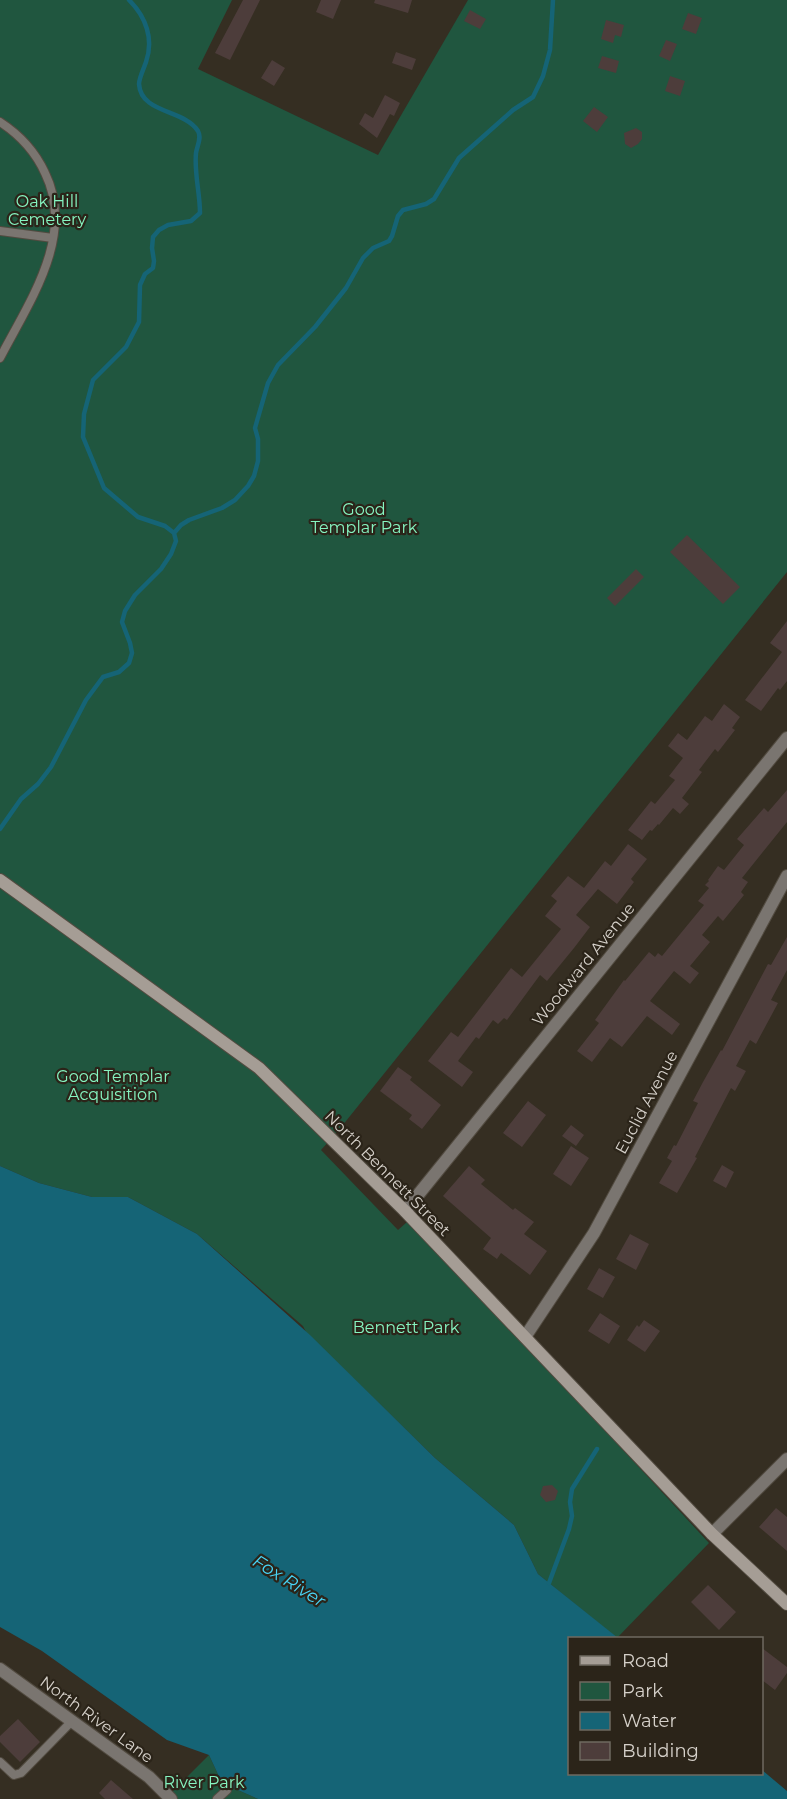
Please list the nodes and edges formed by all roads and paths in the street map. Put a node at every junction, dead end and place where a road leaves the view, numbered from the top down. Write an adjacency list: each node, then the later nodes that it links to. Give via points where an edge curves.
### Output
1 (0, 122): 3 (lane, via 24,140 47,177 57,220)
2 (0, 231): 3 (lane)
3 (53, 238): 4 (lane, via 40,278)
4 (0, 358)
5 (787, 738): 8 (street, Woodward Avenue)
6 (787, 876): 9 (street, Euclid Avenue, via 594,1233)
7 (0, 880): 8 (main road, North Bennett Street, via 259,1068)
8 (405, 1211): 9 (main road, North Bennett Street)
9 (525, 1337): 11 (main road, North Bennett Street)
10 (787, 1459): 11 (street)
11 (712, 1534): 12 (main road, North Bennett Street)
12 (787, 1604)
13 (0, 1669): 14 (street, North River Lane)
14 (72, 1721): 15 (lane, via 21,1773 14,1775); 17 (street, North River Lane, via 149,1777)
15 (0, 1762)
16 (227, 1790): 18 (lane)
17 (168, 1798)
18 (217, 1799)

